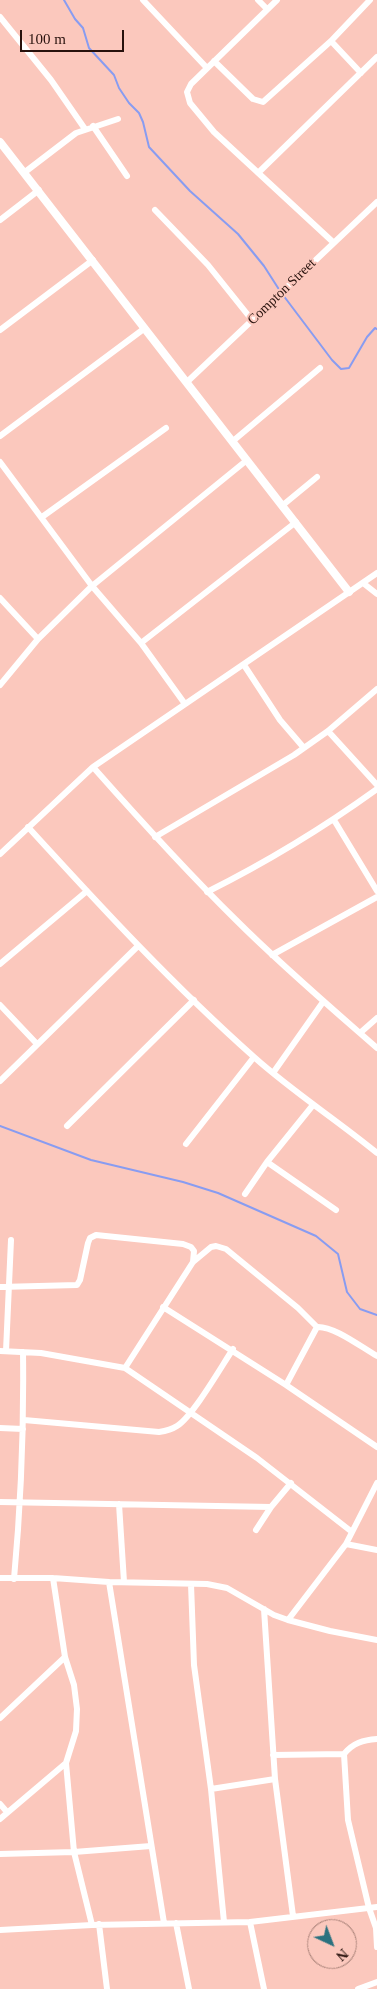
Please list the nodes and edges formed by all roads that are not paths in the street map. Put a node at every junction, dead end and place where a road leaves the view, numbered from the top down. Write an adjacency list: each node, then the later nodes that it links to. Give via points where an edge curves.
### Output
1 (143, 0): 10 (street)
2 (258, 0): 5 (street)
3 (277, 0): 5 (street)
4 (368, 1): 7 (street)
5 (267, 9): 9 (street)
6 (0, 17): 14 (street)
7 (331, 41): 9 (street, via 263,102 253,100); 11 (street)
8 (377, 57): 11 (street)
9 (214, 61): 10 (street)
10 (207, 68): 17 (street, via 186,92 190,103 214,132)
11 (361, 73): 17 (street)
12 (118, 119): 13 (street)
13 (93, 126): 14 (street); 18 (street)
14 (85, 128): 16 (street)
15 (0, 142): 16 (street)
16 (25, 172): 19 (street)
17 (258, 173): 23 (street)
18 (127, 176)
19 (39, 190): 22 (street); 24 (street)
20 (377, 202): 23 (street, Compton Street)
21 (155, 210): 25 (street, via 208,265)
22 (0, 220)
23 (334, 243): 25 (street, Compton Street)
24 (93, 260): 26 (street); 27 (street)
25 (252, 320): 29 (street, Compton Street)
26 (145, 328): 29 (street); 31 (street)
27 (0, 330)
28 (320, 368): 32 (street)
29 (187, 382): 32 (street)
30 (166, 428): 37 (street)
31 (0, 436)
32 (233, 441): 33 (street)
33 (247, 460): 36 (street); 41 (street)
34 (0, 462): 37 (street)
35 (317, 477): 36 (street)
36 (283, 506): 38 (street)
37 (42, 517): 41 (street)
38 (296, 522): 42 (street); 46 (street)
39 (377, 573): 40 (street)
40 (363, 582): 42 (street); 43 (street)
41 (92, 586): 45 (street); 46 (street)
42 (349, 592): 47 (street)
43 (377, 594)
44 (0, 598): 45 (street)
45 (38, 639): 48 (street)
46 (141, 644): 50 (street)
47 (244, 665): 50 (street); 52 (street, via 280,720)
48 (0, 685)
49 (377, 689): 51 (street)
50 (185, 704): 53 (street)
51 (328, 731): 52 (street); 54 (street)
52 (304, 748): 58 (street)
53 (93, 767): 57 (street); 58 (street)
54 (377, 785)
55 (377, 789): 56 (street)
56 (334, 820): 61 (street); 62 (street, via 252,870)
57 (28, 827): 59 (street); 60 (street)
58 (155, 837): 62 (street)
59 (0, 854)
60 (87, 891): 64 (street); 66 (street)
61 (377, 891)
62 (207, 892): 65 (street)
63 (377, 898): 65 (street)
64 (138, 946): 67 (street); 72 (street)
65 (272, 956): 68 (street)
66 (0, 964)
67 (194, 1000): 74 (street); 78 (street)
68 (323, 1002): 71 (street); 75 (street)
69 (0, 1004): 72 (street)
70 (377, 1018): 71 (street)
71 (360, 1033): 73 (street)
72 (37, 1044): 76 (street)
73 (377, 1048)
74 (254, 1057): 75 (street); 79 (street)
75 (273, 1073): 77 (street)
76 (0, 1081)
77 (313, 1106): 80 (street); 81 (street)
78 (67, 1126)
79 (186, 1144)
80 (377, 1153)
81 (267, 1162): 82 (street); 83 (street)
82 (245, 1194)
83 (336, 1210)
84 (11, 1240): 87 (street)
85 (193, 1262): 87 (street, via 194,1251 184,1244 96,1235 88,1243 77,1285); 88 (street); 89 (street, via 211,1247 226,1248)
86 (0, 1287): 87 (street)
87 (8, 1287): 91 (street)
88 (163, 1307): 90 (street); 94 (street)
89 (317, 1327): 93 (street, via 335,1331); 95 (street)
90 (232, 1349): 95 (street); 96 (street)
91 (3, 1351): 92 (street)
92 (23, 1352): 94 (street); 97 (street)
93 (377, 1356)
94 (124, 1368): 96 (street)
95 (286, 1384): 100 (street)
96 (191, 1412): 97 (street, via 180,1425 159,1432); 101 (street)
97 (24, 1420): 99 (street)
98 (0, 1428): 99 (street)
99 (23, 1429): 103 (street)
100 (377, 1447)
101 (291, 1483): 106 (street); 108 (street)
102 (377, 1483): 108 (street)
103 (21, 1501): 104 (street); 105 (street); 112 (street)
104 (0, 1502)
105 (119, 1504): 106 (street); 115 (street)
106 (271, 1507): 107 (street)
107 (256, 1530)
108 (352, 1532): 109 (street)
109 (346, 1544): 110 (street); 118 (street)
110 (377, 1550)
111 (0, 1578): 112 (street)
112 (14, 1578): 113 (street)
113 (53, 1578): 114 (street); 120 (street)
114 (109, 1582): 115 (street); 131 (street)
115 (124, 1582): 116 (street)
116 (191, 1584): 117 (street, via 227,1588); 127 (street, via 194,1665)
117 (264, 1609): 118 (street); 124 (street)
118 (288, 1620): 119 (street)
119 (377, 1640)
120 (65, 1657): 121 (street); 125 (street, via 77,1709 76,1731)
121 (0, 1718)
122 (377, 1739): 123 (street, via 351,1745)
123 (344, 1754): 124 (street); 135 (street, via 348,1820)
124 (273, 1755): 126 (street)
125 (66, 1763): 129 (street); 132 (street)
126 (275, 1779): 127 (street); 136 (street)
127 (210, 1789): 137 (street)
128 (0, 1804): 129 (street)
129 (7, 1812): 130 (street)
130 (0, 1819)
131 (151, 1846): 132 (street); 139 (street)
132 (74, 1852): 133 (street); 141 (street)
133 (0, 1854)
134 (377, 1907): 135 (street)
135 (369, 1908): 136 (street); 143 (street, via 376,1928)
136 (293, 1916): 138 (street)
137 (224, 1922): 138 (street); 140 (street)
138 (250, 1922): 147 (street)
139 (164, 1923): 140 (street); 141 (street)
140 (176, 1923): 146 (street)
141 (96, 1924): 142 (street); 145 (street)
142 (0, 1930)
143 (377, 1947)
144 (377, 1982): 148 (street)
145 (107, 1989)
146 (189, 1989)
147 (264, 1989)
148 (358, 1989)

